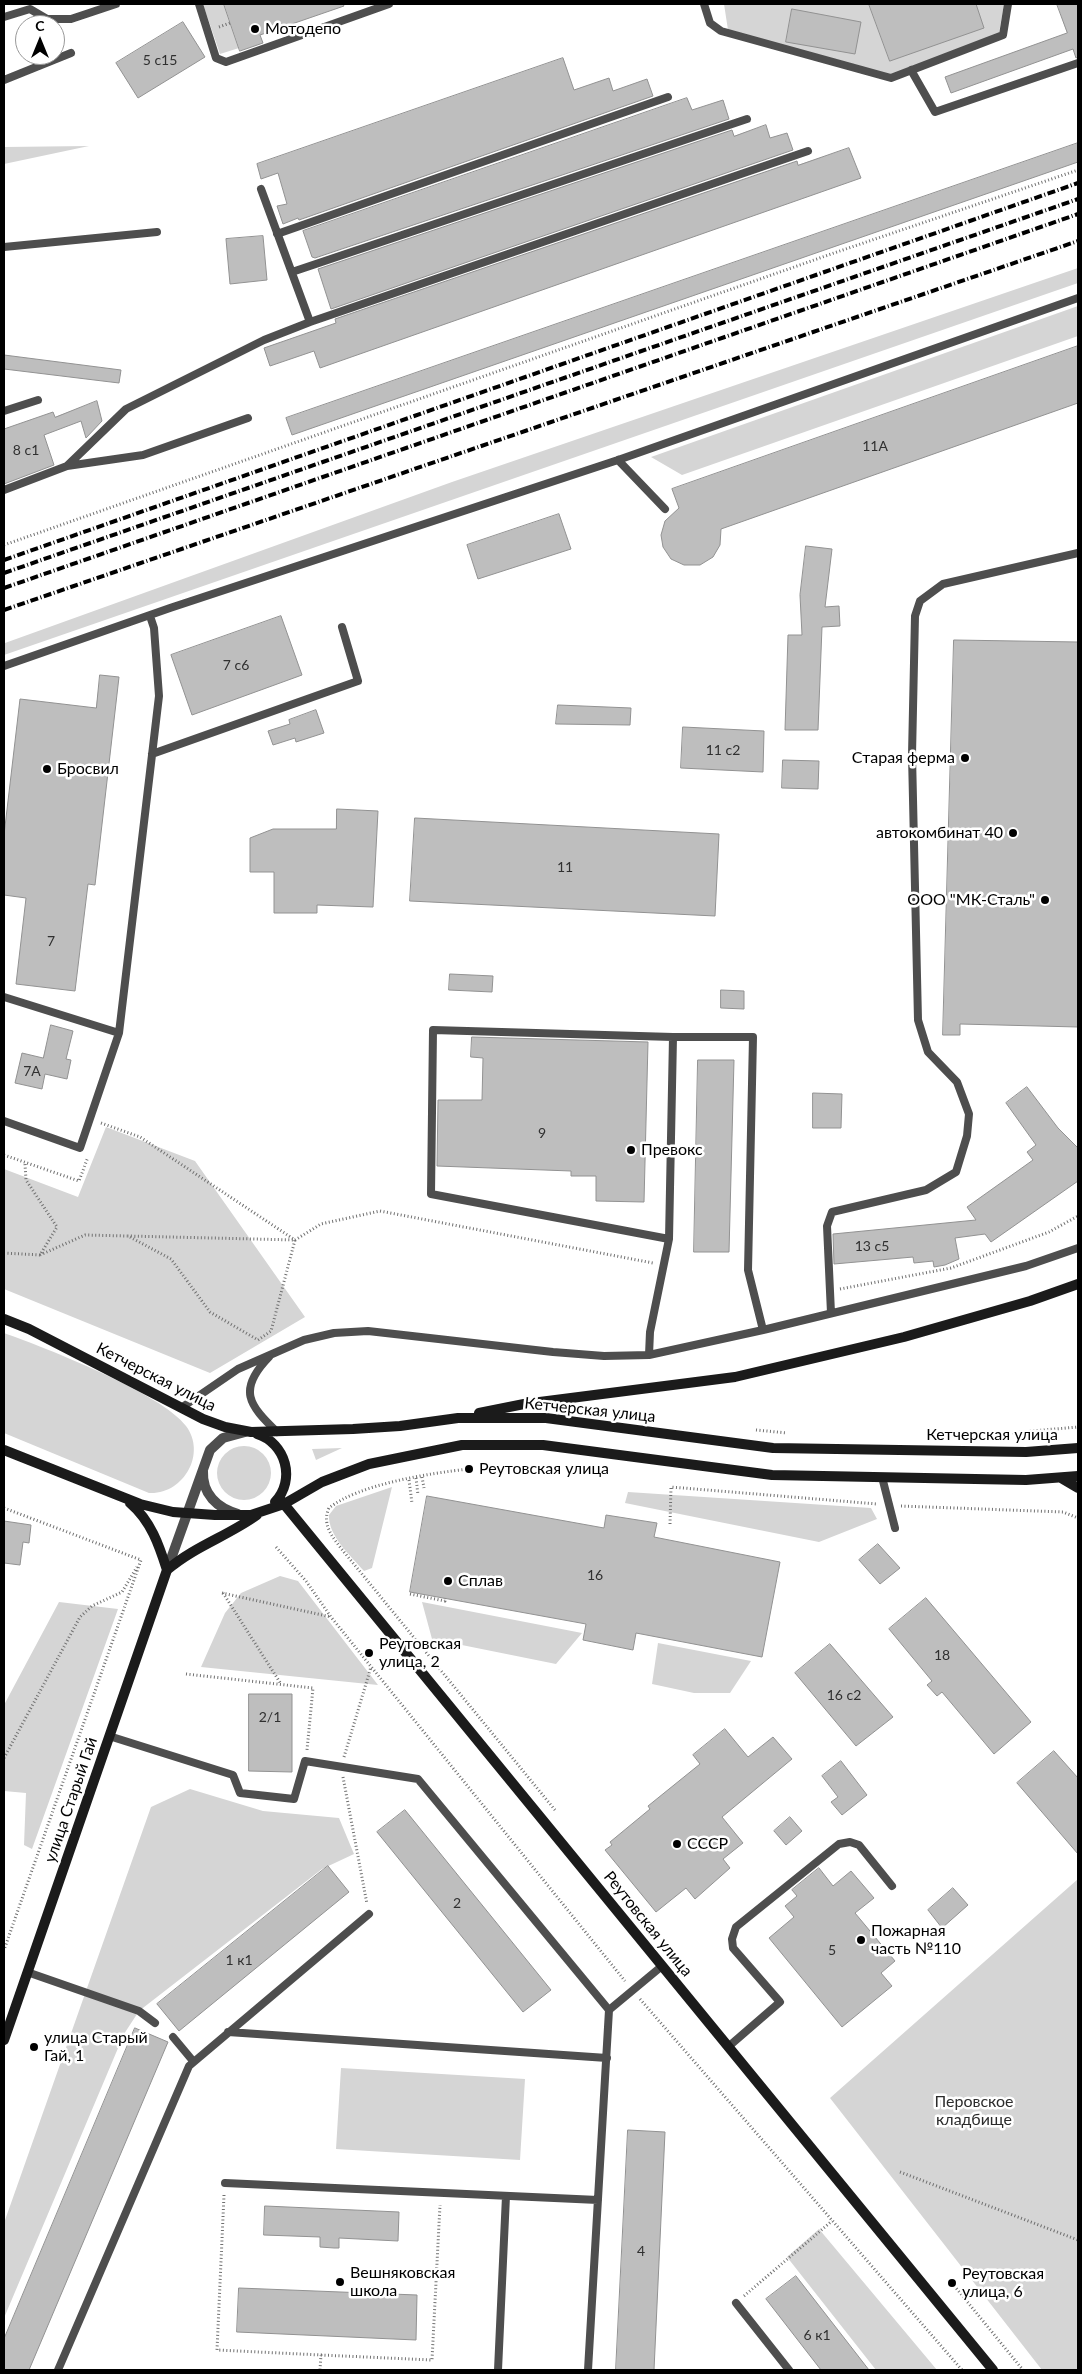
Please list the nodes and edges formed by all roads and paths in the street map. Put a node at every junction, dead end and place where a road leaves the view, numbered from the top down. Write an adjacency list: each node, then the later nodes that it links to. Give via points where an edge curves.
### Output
1 (116, 4): 6 (lane, via 71,20 46,19 30,8)
2 (199, 4): 3 (lane, via 216,58 226,62)
3 (389, 4)
4 (704, 4): 9 (lane, via 710,23 722,31 891,78)
5 (1008, 4): 9 (lane, via 1003,35)
6 (4, 17)
7 (71, 53): 10 (lane)
8 (1078, 63): 9 (lane, via 935,112)
9 (911, 70)
10 (4, 80)
11 (668, 97): 17 (lane)
12 (747, 119): 19 (lane)
13 (808, 151): 21 (lane)
14 (1078, 170): 29 (path)
15 (261, 189): 17 (lane)
16 (157, 232): 18 (lane)
17 (277, 234): 19 (lane)
18 (4, 247)
19 (292, 272): 21 (lane)
20 (1078, 298): 25 (lane)
21 (310, 322): 26 (lane, via 264,340 126,409)
22 (38, 400): 23 (lane)
23 (4, 411)
24 (248, 418): 26 (lane, via 143,455)
25 (618, 460): 28 (lane); 31 (lane)
26 (67, 466): 27 (lane)
27 (4, 490)
28 (665, 509)
29 (4, 545)
30 (1078, 553): 54 (lane, via 943,584 920,601 915,616 912,755 918,1020 928,1052 957,1082 969,1114 967,1136 956,1172 926,1190 832,1212 827,1226)
31 (150, 616): 33 (lane); 34 (lane, via 154,628 158,696)
32 (342, 627): 34 (lane, via 358,681)
33 (4, 666)
34 (152, 754): 36 (lane)
35 (4, 997): 36 (lane)
36 (119, 1033): 39 (lane, via 80,1148)
37 (673, 1037): 47 (lane); 47 (lane, via 433,1030 431,1194); 57 (lane, via 753,1037 748,1270)
38 (103, 1117): 40 (path)
39 (4, 1121)
40 (101, 1123): 41 (path); 48 (path, via 140,1137)
41 (98, 1131)
42 (4, 1155): 44 (path)
43 (88, 1156): 44 (path, via 79,1181)
44 (25, 1164): 51 (path, via 26,1180 57,1227)
45 (1078, 1216): 54 (path, via 1049,1232 951,1268)
46 (128, 1236): 48 (path); 48 (path, via 171,1259 210,1312 258,1340 270,1331); 51 (path, via 85,1235)
47 (669, 1239): 52 (lane)
48 (295, 1240): 52 (path, via 321,1224 380,1211)
49 (1078, 1248): 55 (lane, via 1026,1266)
50 (4, 1253): 51 (path)
51 (40, 1255)
52 (664, 1265): 59 (lane, via 650,1332)
53 (1078, 1284): 61 (main road, via 904,1337 735,1377 524,1404)
54 (830, 1290): 55 (lane)
55 (831, 1313): 57 (lane)
56 (4, 1319): 60 (main road, Кетчерская улица)
57 (763, 1330): 59 (lane)
58 (272, 1354): 59 (lane, via 318,1336 368,1331 553,1352); 60 (lane, via 238,1369); 65 (lane, via 254,1376 250,1400 253,1408)
59 (649, 1355)
60 (181, 1408): 64 (main road, Кетчерская улица, via 214,1424)
61 (458, 1418): 65 (main road, Кетчерская улица, via 353,1430); 68 (main road, Кетчерская улица, via 546,1418 773,1448 1026,1452)
62 (1078, 1427): 67 (path)
63 (754, 1430): 66 (path)
64 (251, 1432): 65 (main road, Кетчерская улица); 70 (street, улица Старый Гай, via 239,1432 223,1438); 82 (main road, via 272,1442 285,1460 287,1471)
65 (277, 1432)
66 (792, 1433)
67 (966, 1436)
68 (1078, 1448)
69 (4, 1450): 81 (main road)
70 (206, 1458): 87 (street, улица Старый Гай); 88 (street, via 203,1474 207,1491 218,1506)
71 (468, 1470): 73 (path)
72 (1078, 1476): 76 (main road)
73 (422, 1477): 74 (path); 78 (path)
74 (416, 1478): 77 (path); 80 (path)
75 (882, 1478): 76 (main road); 82 (main road, via 772,1475 543,1445 462,1446 368,1464); 84 (lane)
76 (1060, 1478): 79 (main road)
77 (409, 1480): 83 (path); 105 (path, via 344,1498 329,1508 326,1514 328,1527 344,1552)
78 (424, 1488)
79 (1078, 1488)
80 (418, 1495)
81 (124, 1497): 87 (main road, via 158,1509); 94 (main road, via 148,1522)
82 (282, 1501): 86 (main road); 109 (main road, Реутовская улица)
83 (412, 1503)
84 (889, 1505): 89 (path, via 1063,1512); 90 (path, via 671,1487); 91 (lane)
85 (4, 1508): 93 (path)
86 (262, 1511): 88 (main road); 94 (main road, via 193,1550)
87 (187, 1513): 88 (main road); 94 (street, улица Старый Гай)
88 (240, 1515)
89 (1078, 1518)
90 (670, 1524)
91 (895, 1528)
92 (276, 1547): 97 (path, via 306,1581)
93 (142, 1560): 102 (path, via 122,1592 92,1606 80,1617); 108 (path)
94 (167, 1570): 101 (main road, улица Старый Гай)
95 (410, 1594): 96 (path, via 445,1601)
96 (445, 1598)
97 (331, 1617): 98 (path); 100 (path, via 222,1593)
98 (371, 1667): 104 (path); 111 (path)
99 (186, 1674): 100 (path)
100 (281, 1684): 103 (path, via 313,1688)
101 (109, 1736): 103 (lane, via 233,1775 240,1793 294,1799); 110 (main road, улица Старый Гай)
102 (4, 1758)
103 (306, 1761): 104 (lane)
104 (341, 1767): 107 (path); 112 (lane, via 418,1780)
105 (561, 1818)
106 (892, 1886): 117 (lane, via 859,1845 850,1842 838,1844 736,1927 733,1948 780,2002)
107 (369, 1914): 114 (lane)
108 (4, 1950)
109 (662, 1966): 111 (lane); 117 (main road, Реутовская улица)
110 (28, 1972): 113 (lane, via 139,2011); 116 (main road, улица Старый Гай)
111 (632, 1990): 112 (lane); 125 (path)
112 (609, 2010): 118 (lane)
113 (155, 2023)
114 (228, 2032): 118 (lane); 119 (lane)
115 (173, 2037): 119 (lane)
116 (4, 2040)
117 (728, 2047): 136 (main road, Реутовская улица)
118 (607, 2058): 124 (lane)
119 (194, 2061): 130 (lane, via 189,2066)
120 (900, 2172): 126 (path)
121 (225, 2183): 122 (lane); 129 (path, via 217,2350)
122 (440, 2193): 123 (lane); 129 (path, via 432,2360)
123 (506, 2196): 124 (lane); 132 (lane)
124 (598, 2200): 133 (lane)
125 (832, 2220): 128 (path); 135 (path)
126 (1078, 2240)
127 (952, 2283): 137 (path)
128 (736, 2303): 134 (lane)
129 (321, 2355): 131 (path)
130 (58, 2370)
131 (320, 2370)
132 (498, 2370)
133 (588, 2370)
134 (789, 2370)
135 (962, 2370)
136 (993, 2370)
137 (1023, 2370)

